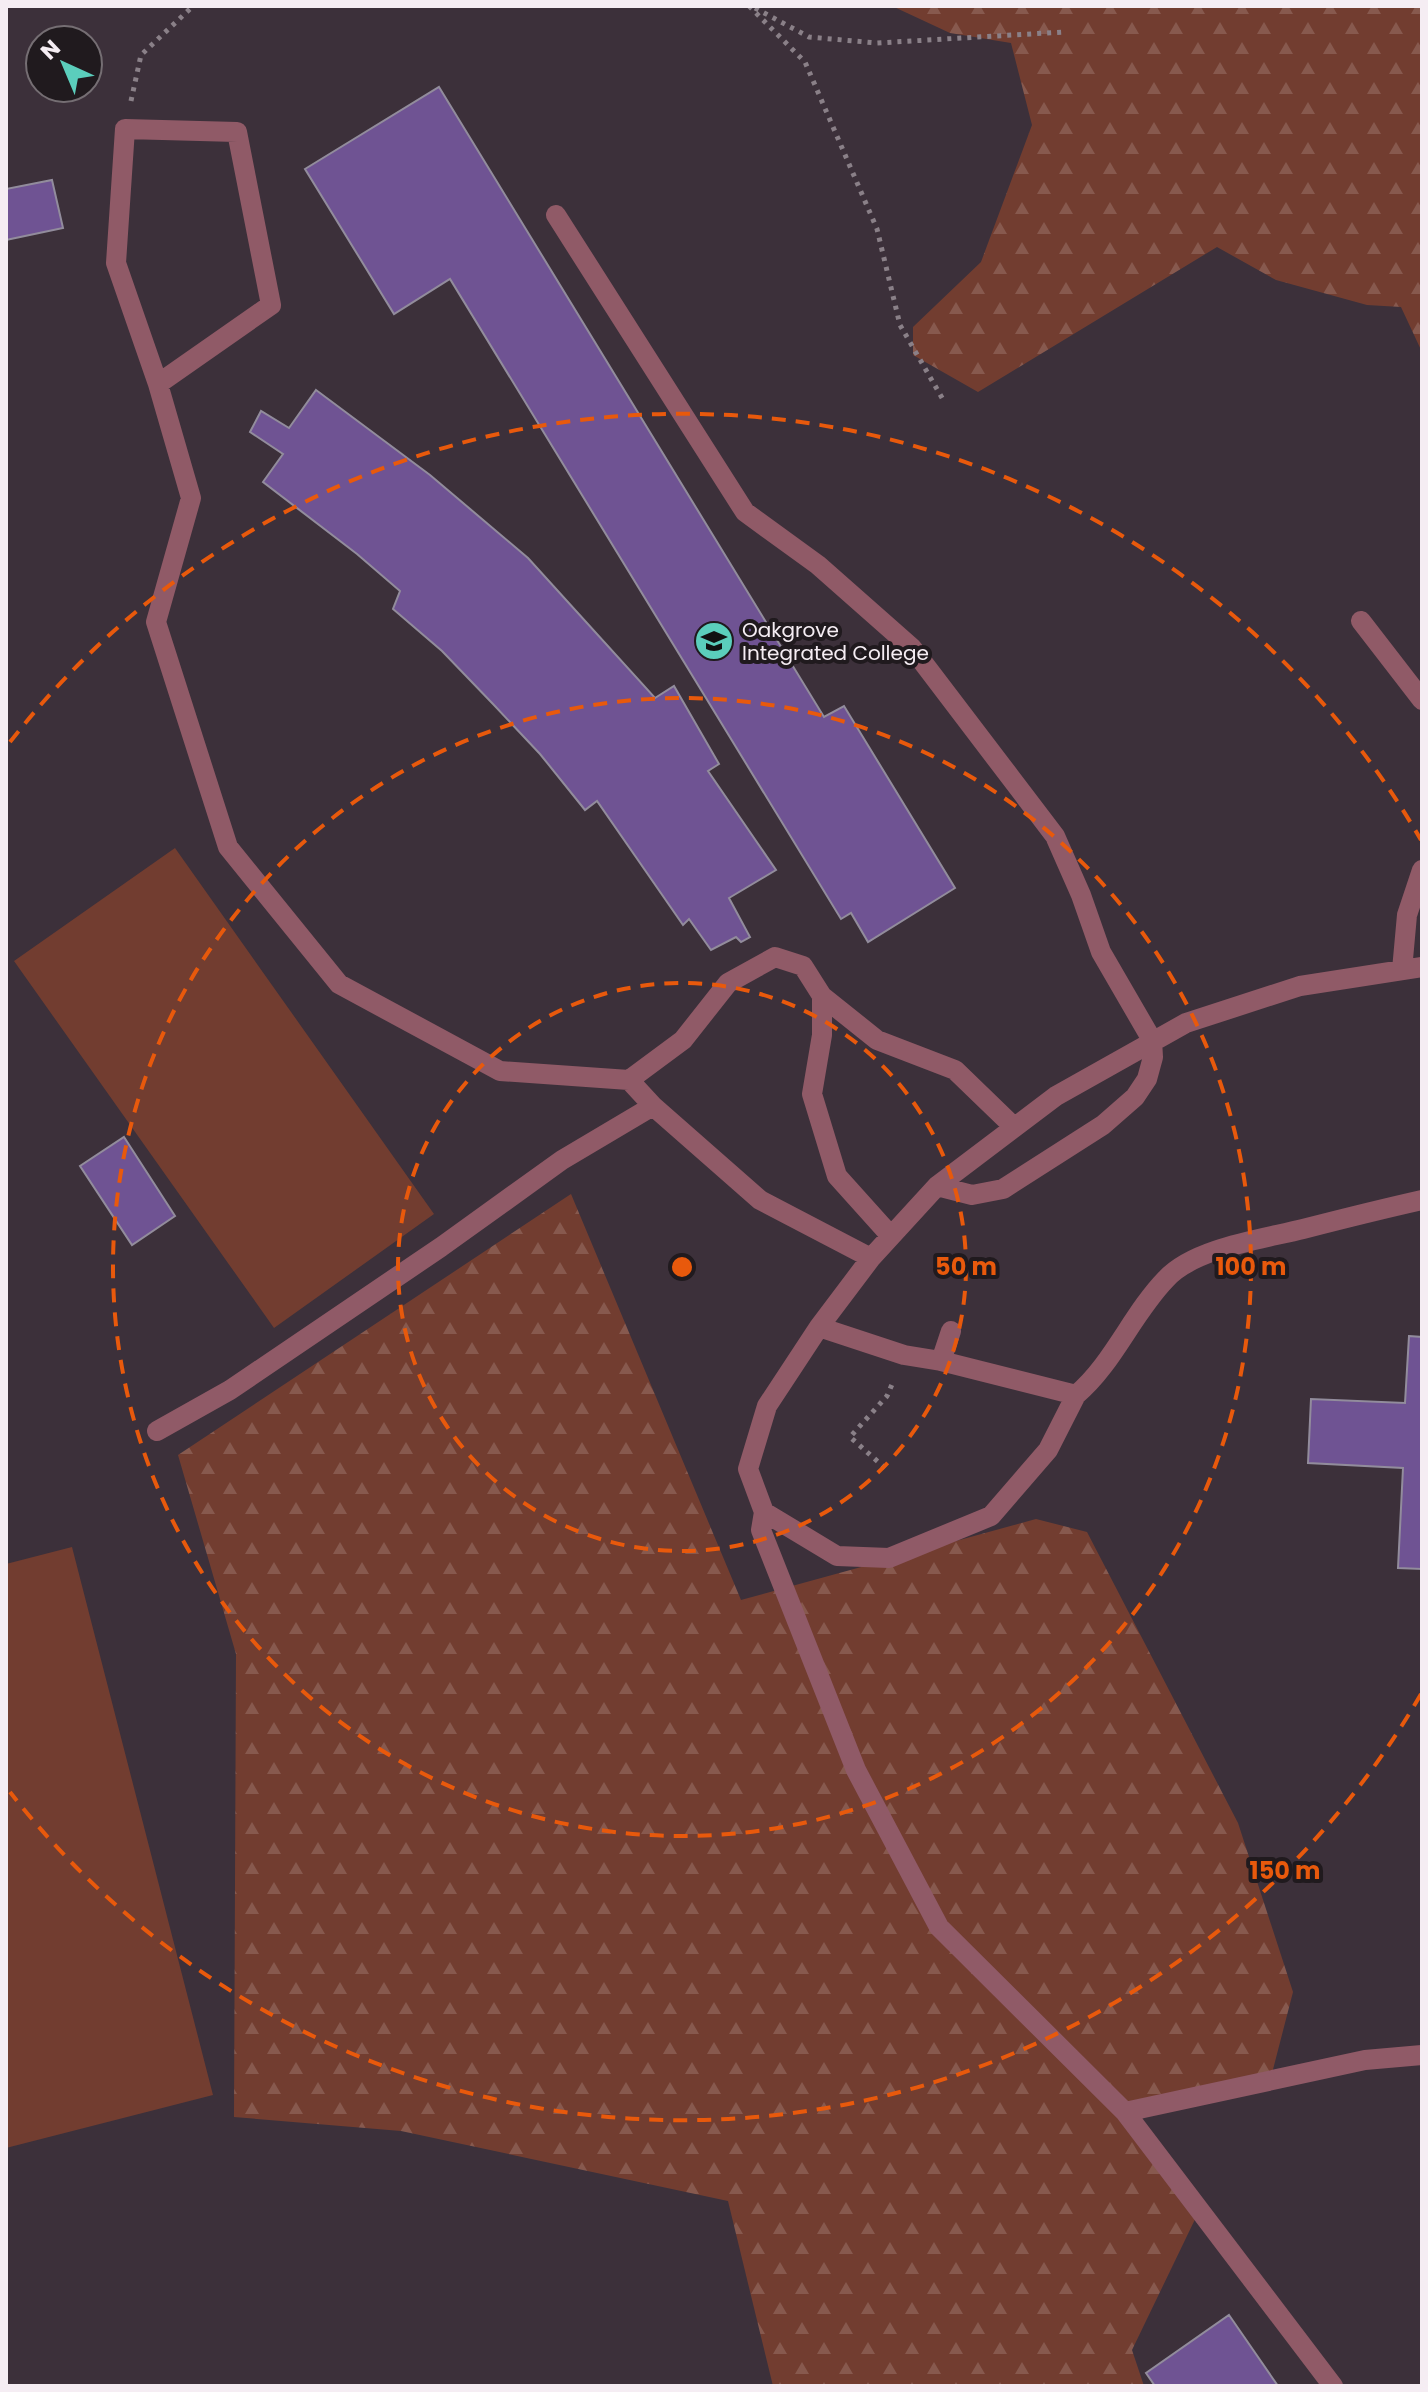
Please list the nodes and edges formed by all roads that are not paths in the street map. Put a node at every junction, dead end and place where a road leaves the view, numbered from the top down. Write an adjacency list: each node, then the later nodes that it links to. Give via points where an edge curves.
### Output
1 (556, 215): 8 (lane, via 745,512 818,565 912,648 1055,836 1101,952)
2 (158, 384): 2 (lane, via 271,305 237,132 125,129 116,263); 9 (lane, via 191,498 156,622 228,847 339,984 500,1071)
3 (1361, 621): 4 (lane)
4 (1422, 700)
5 (1422, 870): 6 (lane, via 1407,915)
6 (1412, 969): 8 (lane, via 1300,986 1186,1023)
7 (822, 996): 9 (lane, via 803,966 775,957 728,983 683,1040); 11 (lane, via 877,1040 955,1070); 14 (lane, via 812,1094 837,1176)
8 (1152, 1040): 11 (lane); 12 (lane, via 1147,1079 1103,1125 1003,1189 972,1195)
9 (629, 1080): 10 (lane)
10 (653, 1106): 15 (lane, via 760,1200); 20 (lane, via 562,1160 230,1390)
11 (1013, 1126): 12 (lane)
12 (937, 1186): 14 (lane)
13 (1422, 1200): 19 (lane, via 1191,1261 1168,1276)
14 (890, 1235): 15 (lane)
15 (871, 1258): 16 (lane)
16 (819, 1327): 18 (lane, via 904,1355); 21 (lane, via 767,1406 748,1469)
17 (951, 1331): 18 (lane)
18 (941, 1361): 19 (lane)
19 (1076, 1395): 21 (lane, via 1048,1450 991,1516 889,1558 837,1556)
20 (157, 1431)
21 (764, 1512): 23 (lane, via 761,1530 856,1770 939,1927)
22 (1422, 2055): 23 (lane, via 1365,2060)
23 (1125, 2112): 24 (lane)
24 (1333, 2386)

